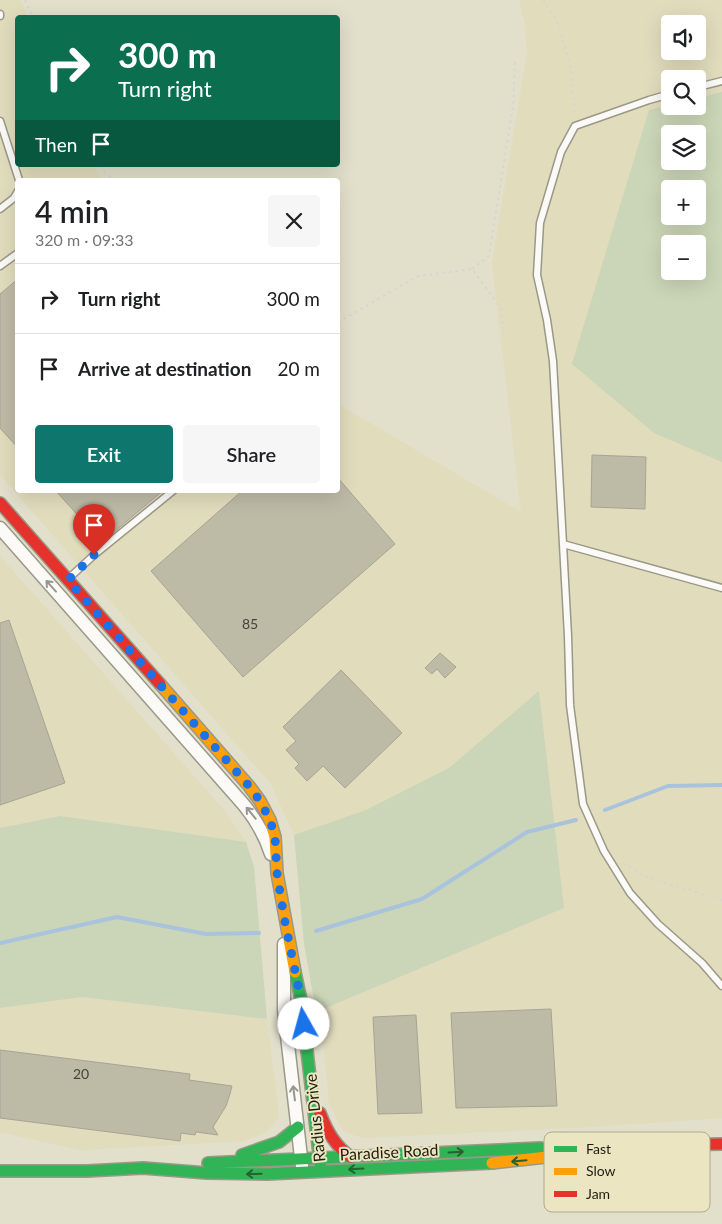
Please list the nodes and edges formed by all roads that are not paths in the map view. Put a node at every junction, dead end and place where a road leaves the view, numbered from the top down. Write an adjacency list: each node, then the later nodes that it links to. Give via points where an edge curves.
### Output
1 (722, 81): 2 (lane)
2 (706, 85)
3 (661, 97): 14 (lane, via 576,126 561,152 540,223 537,275 553,361)
4 (0, 121): 5 (lane)
5 (18, 178)
6 (15, 196): 7 (lane)
7 (0, 209)
8 (15, 255): 9 (lane)
9 (0, 266)
10 (170, 493): 15 (lane)
11 (0, 503): 12 (street, Radius Drive)
12 (15, 520): 15 (street, Radius Drive); 17 (street, via 30,545 76,601)
13 (0, 528): 17 (street, Radius Drive, one-way to 13)
14 (563, 544): 16 (lane); 22 (lane, via 570,705 583,804 604,851 630,893)
15 (68, 580): 18 (street, Radius Drive)
16 (722, 588)
17 (73, 610): 19 (street, Radius Drive)
18 (104, 622): 19 (street, via 100,630 103,635 144,681); 20 (street, Radius Drive, via 260,801 275,837)
19 (164, 713): 20 (street, Radius Drive, one-way to 19, via 257,821)
20 (277, 873): 21 (street, Radius Drive)
21 (284, 917): 23 (street, Radius Drive, via 301,1000); 24 (street, Radius Drive, one-way to 21, via 284,1010)
22 (722, 986)
23 (312, 1094): 26 (street, via 338,1147); 28 (street, Radius Drive)
24 (298, 1126): 29 (street, via 278,1143); 31 (street, Radius Drive)
25 (544, 1148): 26 (street, Paradise Road, one-way to 25)
26 (351, 1157): 28 (street, Paradise Road)
27 (544, 1158): 35 (street, Paradise Road, one-way to 35)
28 (320, 1159): 31 (street, Paradise Road); 35 (street, Radius Drive)
29 (223, 1162): 31 (street, Paradise Road); 32 (street, Paradise Road)
30 (0, 1164): 34 (street, Paradise Road)
31 (302, 1165): 32 (street, Paradise Road, one-way to 32, via 242,1174); 35 (street, Paradise Road)
32 (142, 1168): 34 (street, Paradise Road)
33 (0, 1171): 34 (street, Paradise Road)
34 (50, 1171)
35 (321, 1171)

